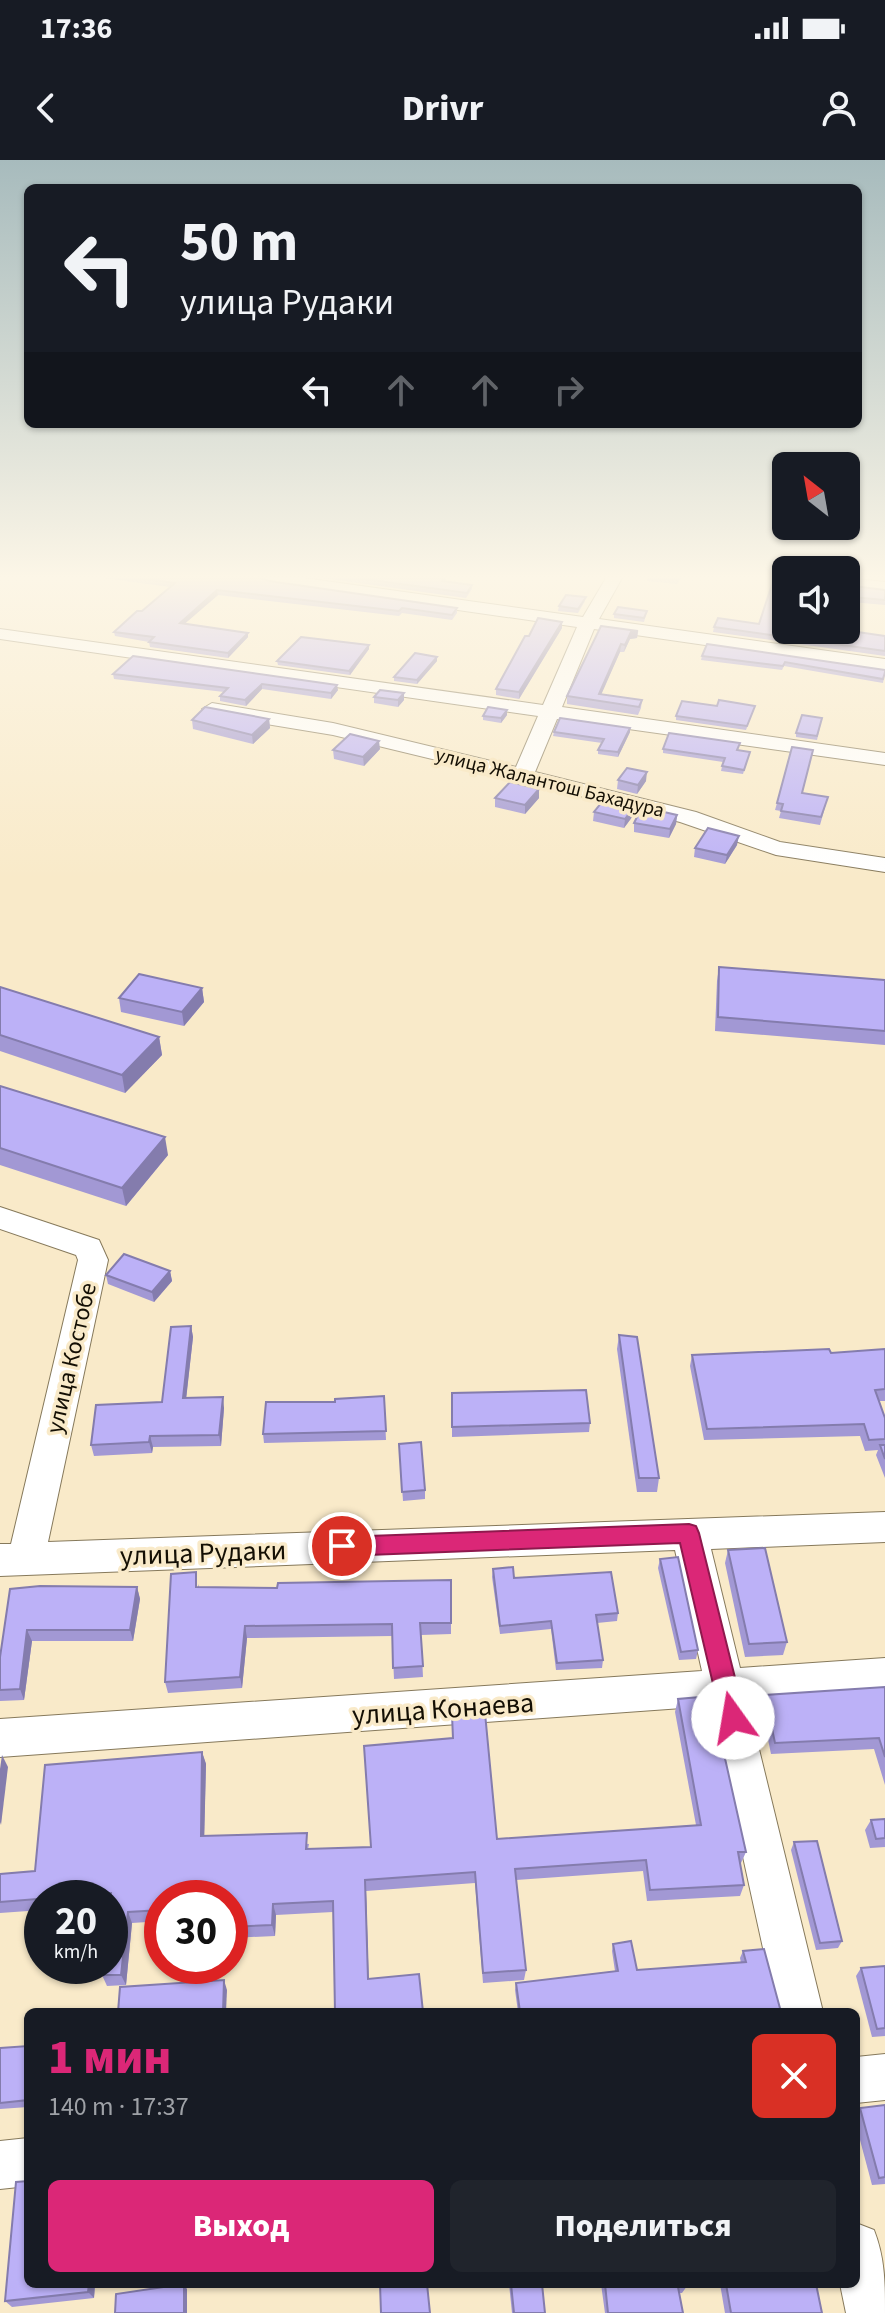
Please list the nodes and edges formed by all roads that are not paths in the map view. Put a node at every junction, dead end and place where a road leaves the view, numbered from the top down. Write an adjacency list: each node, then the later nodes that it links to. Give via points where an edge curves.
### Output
1 (326, 678): 4 (street)
2 (563, 678): 4 (street)
3 (212, 709): 6 (street, улица Жалантош Бахадура, via 333,729)
4 (550, 709): 5 (street); 6 (street)
5 (885, 759)
6 (523, 775): 7 (street, улица Жалантош Бахадура, via 688,817 776,848)
7 (885, 865)
8 (0, 1218): 11 (street, улица Костобе, via 88,1248 93,1260)
9 (885, 1527): 10 (street, улица Рудаки)
10 (689, 1533): 11 (street, улица Рудаки); 13 (street)
11 (13, 1560)
12 (885, 1676): 13 (street, улица Конаева)
13 (726, 1688): 14 (street, улица Конаева); 15 (street)
14 (0, 1738)
15 (799, 2008)
16 (885, 2077): 17 (street)
17 (860, 2080)
18 (24, 2162): 19 (street)
19 (0, 2165)
20 (860, 2264): 21 (street)
21 (872, 2313)

